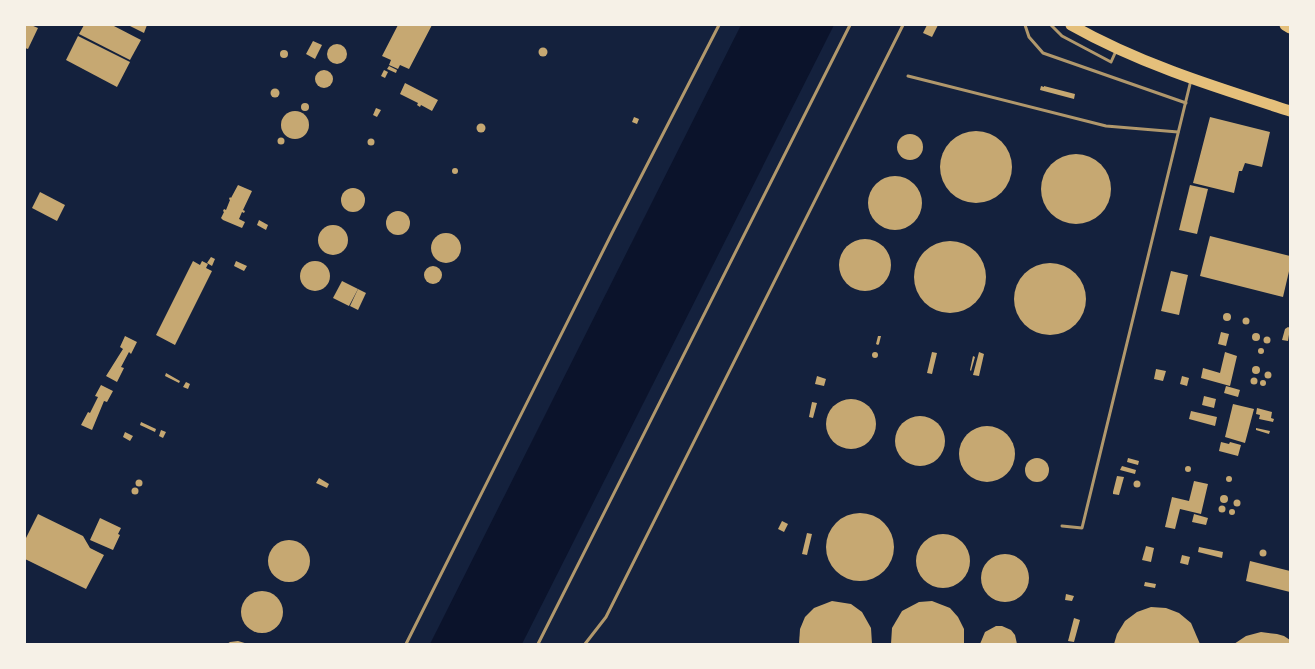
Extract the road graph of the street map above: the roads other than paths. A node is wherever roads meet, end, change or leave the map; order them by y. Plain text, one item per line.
1 (719, 25) edge
2 (850, 25) edge
3 (903, 25) edge
4 (1025, 25) edge
5 (1051, 25) edge
6 (1071, 25) edge
7 (1285, 25) edge
8 (1290, 28) edge
9 (1118, 48) junction
10 (908, 76) dead end
11 (1191, 80) junction
12 (1186, 103) junction
13 (1290, 111) edge
14 (1178, 132) junction
15 (1062, 526) dead end
16 (406, 644) edge
17 (538, 644) edge
18 (585, 644) edge

1 - 16 lane
2 - 17 lane
3 - 18 lane
4 - 12 lane
5 - 9 lane
6 - 9 highway
7 - 8 highway
9 - 11 highway
10 - 14 lane
11 - 12 lane
11 - 13 highway
12 - 14 lane
14 - 15 lane

